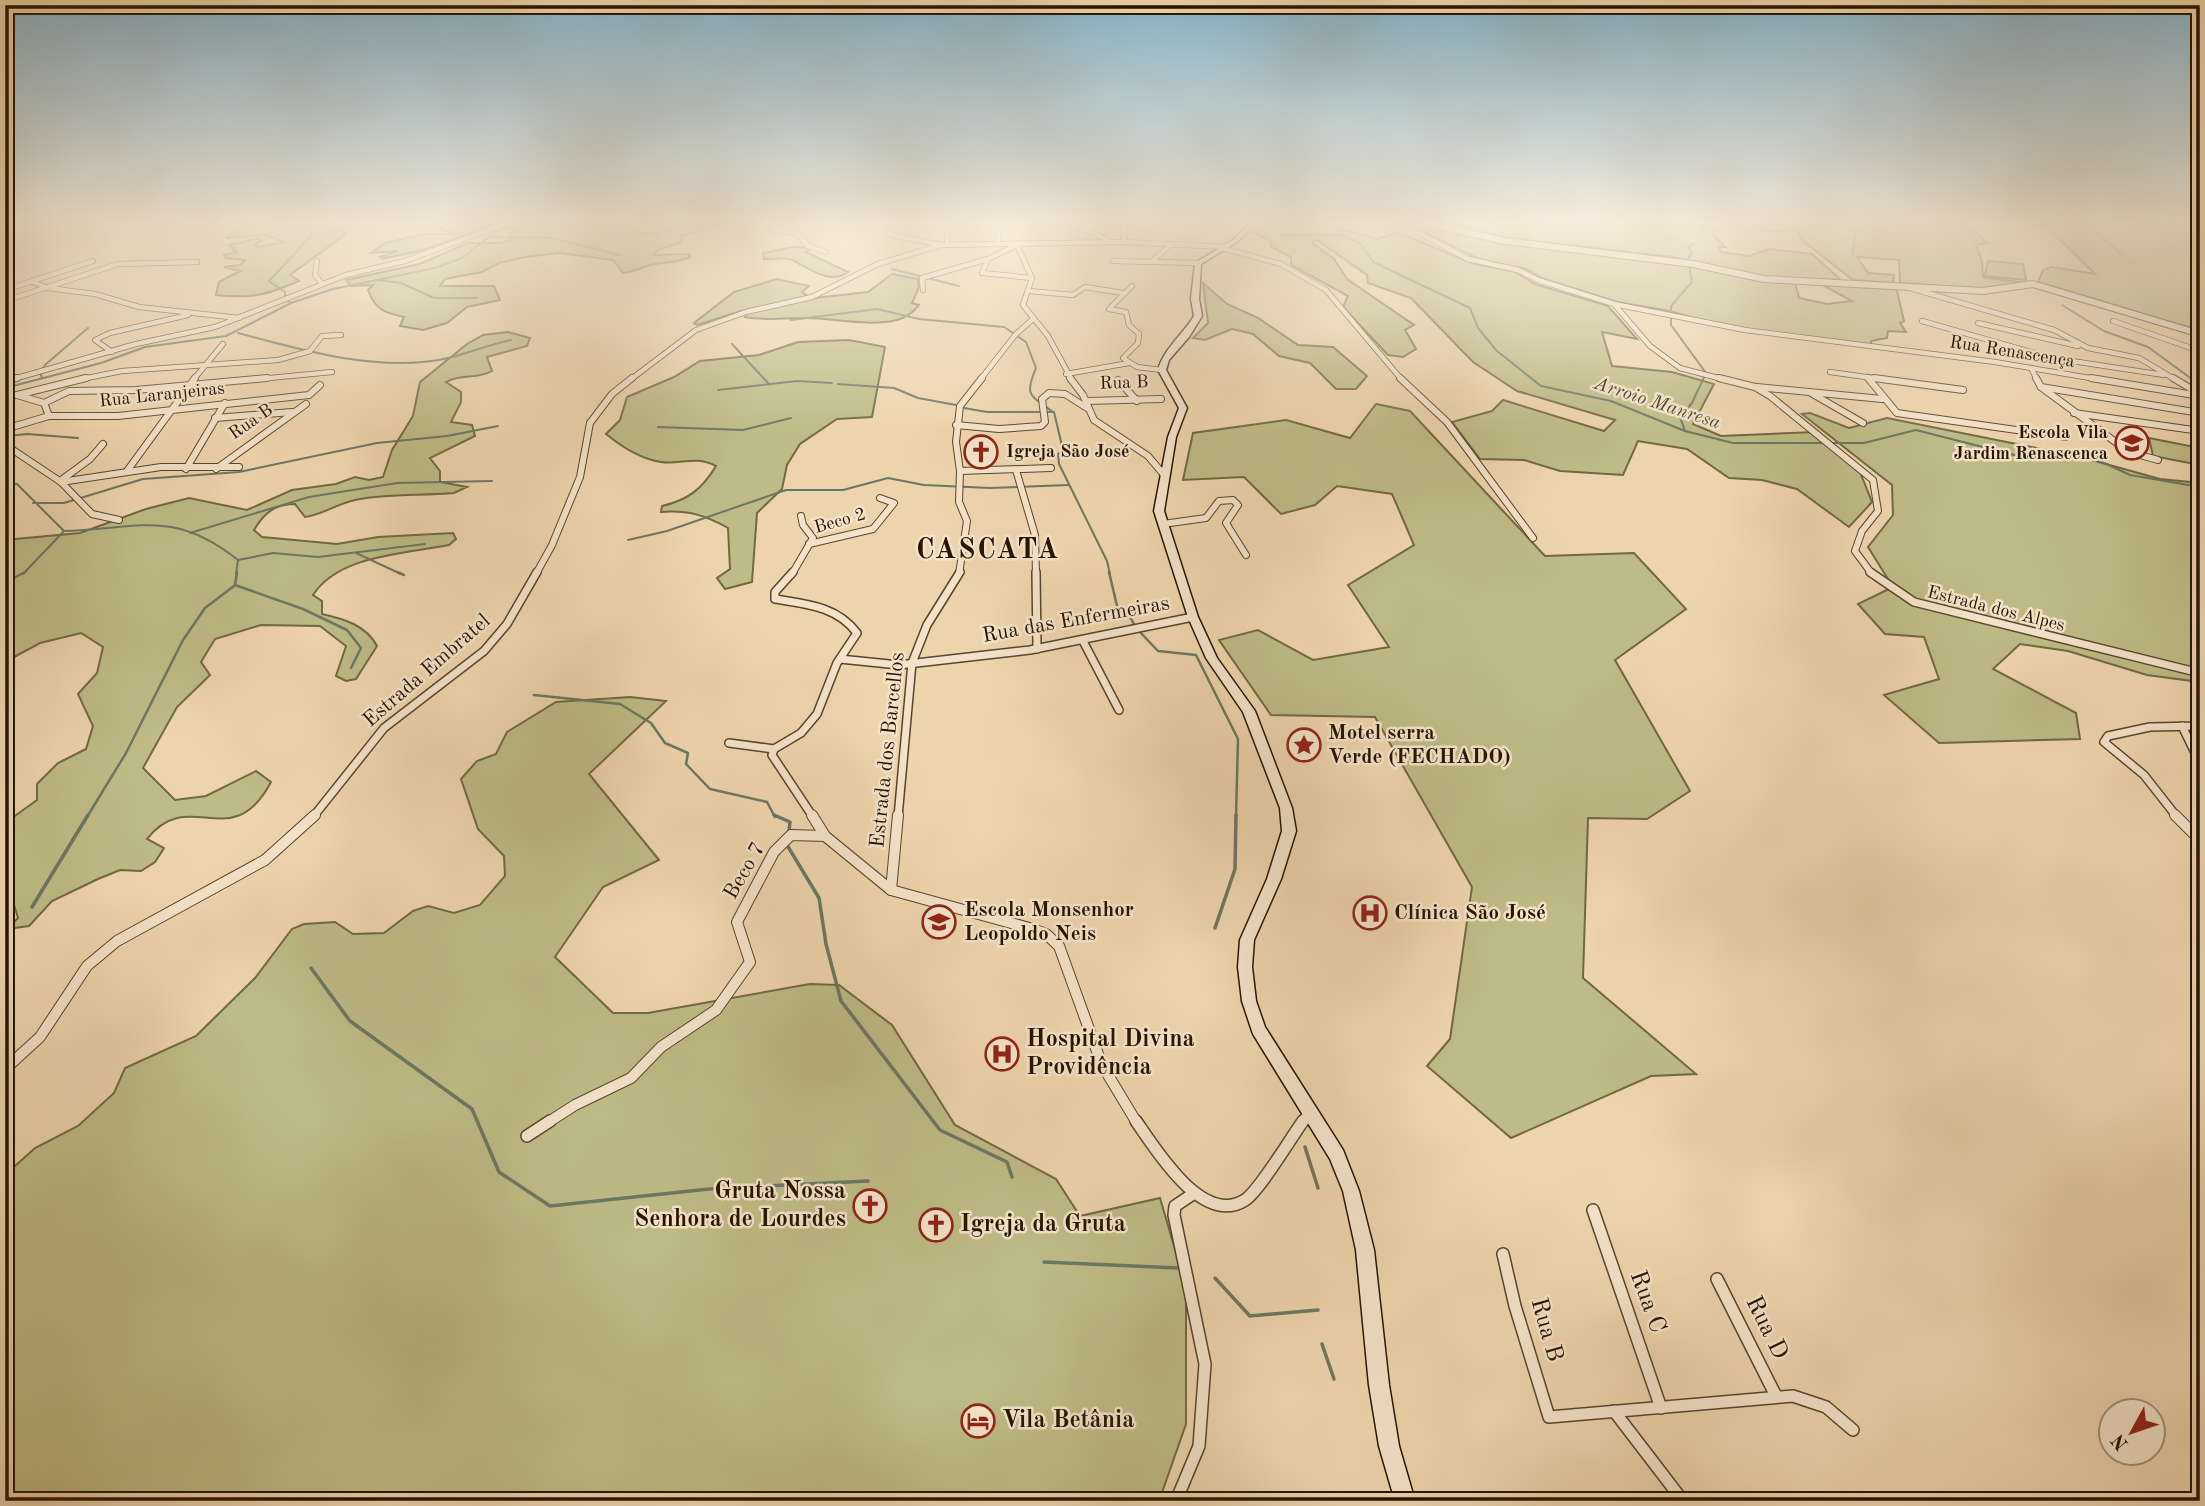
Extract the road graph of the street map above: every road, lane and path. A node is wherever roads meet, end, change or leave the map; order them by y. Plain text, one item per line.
1 (27, 294) edge
2 (96, 294) edge
3 (292, 294) edge
4 (816, 294) edge
5 (1028, 294) edge
6 (1122, 294) edge
7 (1195, 294) edge
8 (1330, 294) edge
9 (1582, 294) edge
10 (1932, 294) edge
11 (2067, 294) edge
12 (5, 301) edge
13 (1614, 304) junction
14 (197, 313) junction
15 (241, 318) junction
16 (1032, 320) junction
17 (1922, 321) dead end
18 (2113, 321) dead end
19 (1978, 323) dead end
20 (2200, 334) edge
21 (341, 335) dead end
22 (223, 344) dead end
23 (2088, 348) junction
24 (2200, 351) edge
25 (112, 352) junction
26 (2052, 358) junction
27 (1129, 363) junction
28 (204, 366) junction
29 (2031, 368) junction
30 (1162, 370) junction
31 (2039, 370) junction
32 (332, 372) dead end
33 (1830, 372) dead end
34 (1066, 373) junction
35 (2171, 376) junction
36 (1867, 377) junction
37 (1118, 380) dead end
38 (5, 381) edge
39 (320, 384) dead end
40 (188, 386) junction
41 (1755, 387) junction
42 (2041, 387) junction
43 (1963, 390) dead end
44 (1809, 392) junction
45 (2200, 395) edge
46 (1161, 398) dead end
47 (1882, 399) junction
48 (1137, 401) junction
49 (44, 403) junction
50 (225, 403) junction
51 (306, 404) dead end
52 (1087, 405) junction
53 (170, 410) junction
54 (296, 412) junction
55 (2074, 413) junction
56 (2200, 413) edge
57 (49, 416) junction
58 (215, 418) junction
59 (1863, 424) dead end
60 (956, 425) junction
61 (2200, 431) edge
62 (5, 432) edge
63 (2066, 437) dead end
64 (103, 444) dead end
65 (2158, 460) dead end
66 (239, 467) dead end
67 (186, 468) junction
68 (1051, 468) dead end
69 (216, 470) junction
70 (1016, 470) junction
71 (127, 471) junction
72 (960, 471) junction
73 (1165, 476) junction
74 (60, 482) junction
75 (880, 498) dead end
76 (801, 516) dead end
77 (119, 520) dead end
78 (1163, 524) junction
79 (1533, 538) dead end
80 (809, 544) junction
81 (1246, 555) dead end
82 (1193, 617) junction
83 (1083, 641) junction
84 (1037, 649) junction
85 (840, 659) junction
86 (912, 663) junction
87 (2200, 673) edge
88 (1119, 710) dead end
89 (2182, 726) junction
90 (2200, 726) edge
91 (729, 743) dead end
92 (774, 749) junction
93 (2200, 763) edge
94 (2198, 833) edge
95 (825, 835) junction
96 (891, 890) junction
97 (5, 1069) edge
98 (1309, 1113) junction
99 (527, 1136) dead end
100 (1193, 1194) junction
101 (1593, 1210) dead end
102 (1503, 1254) dead end
103 (1717, 1279) dead end
104 (1776, 1396) junction
105 (1661, 1408) junction
106 (1614, 1411) junction
107 (1853, 1430) dead end
108 (1176, 1501) edge
109 (1405, 1501) edge
110 (1683, 1501) edge

1 - 12 street
2 - 14 street
3 - 15 street
4 - 97 street, Estrada Embratel
5 - 16 street
6 - 27 street
7 - 30 main road
8 - 79 street
9 - 13 street
10 - 23 street
11 - 20 street
13 - 29 street, Rua Renascença
13 - 41 street, Estrada dos Alpes
14 - 15 street
14 - 25 street
15 - 25 street
16 - 34 street
16 - 60 street, Estrada dos Barcellos
17 - 26 street
18 - 24 street
19 - 23 street
21 - 28 street
22 - 28 street
23 - 35 street
25 - 38 street
26 - 31 street
26 - 35 street
27 - 30 street
27 - 34 street
28 - 40 street
28 - 49 street
29 - 31 street, Rua Renascença
29 - 42 street
30 - 73 main road
31 - 45 street, Rua Renascença
32 - 40 street
33 - 36 street
34 - 52 street
35 - 45 street
36 - 43 street
36 - 47 street
37 - 48 street
39 - 50 street, Rua Laranjeiras
40 - 49 street
40 - 53 street
41 - 44 street
41 - 87 street, Estrada dos Alpes
42 - 55 street
42 - 56 street
44 - 47 street
44 - 59 street
46 - 48 street, Rua B
47 - 63 street
48 - 52 street, Rua B
49 - 57 street
50 - 53 street, Rua Laranjeiras
50 - 58 street
51 - 54 street, Rua B
52 - 60 street
52 - 73 street
53 - 57 street, Rua Laranjeiras
53 - 71 street
54 - 58 street
54 - 69 street, Rua B
55 - 61 street
55 - 65 street
57 - 62 street, Rua Laranjeiras
58 - 67 street
60 - 72 street, Estrada dos Barcellos
62 - 74 street
64 - 74 street
66 - 69 street
67 - 69 street
67 - 71 street
68 - 70 street
70 - 72 street
70 - 84 street
71 - 74 street
72 - 86 street, Estrada dos Barcellos
73 - 78 main road
74 - 77 street
75 - 80 street, Beco 2
76 - 80 street
78 - 81 street
78 - 82 main road
80 - 85 street
82 - 83 street, Rua das Enfermeiras
82 - 98 main road
83 - 84 street, Rua das Enfermeiras
83 - 88 street
84 - 86 street, Rua das Enfermeiras
85 - 86 street, Rua das Enfermeiras
85 - 92 street
86 - 96 street, Estrada dos Barcellos
89 - 90 street
89 - 93 street
89 - 94 street
91 - 92 street
92 - 95 street
95 - 96 street
95 - 99 street, Beco 7
96 - 100 street
98 - 100 street
98 - 109 main road
100 - 108 street
101 - 105 street, Rua C
102 - 106 street, Rua B
103 - 104 street, Rua D
104 - 105 street
104 - 107 street
105 - 106 street
106 - 110 street

